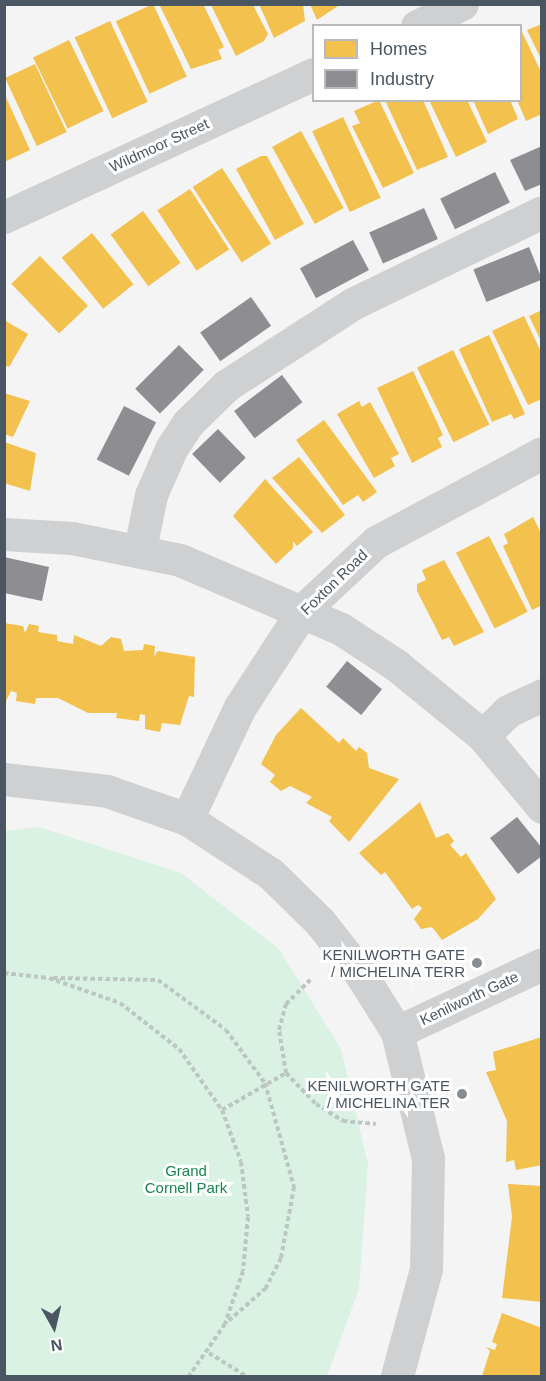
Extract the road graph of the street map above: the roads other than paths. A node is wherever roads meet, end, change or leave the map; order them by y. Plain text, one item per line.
1 (462, 4) edge
2 (421, 24) edge
3 (312, 75) edge
4 (542, 212) edge
5 (4, 217) edge
6 (542, 453) edge
7 (4, 534) edge
8 (140, 549) junction
9 (303, 610) junction
10 (542, 696) edge
11 (483, 736) junction
12 (4, 779) edge
13 (542, 807) edge
14 (187, 819) junction
15 (542, 964) edge
16 (397, 1032) junction
17 (397, 1377) edge

1 - 2 street
3 - 5 street, Wildmoor Street
4 - 8 street
6 - 9 street, Foxton Road
7 - 8 street
8 - 9 street
9 - 11 street
9 - 14 street, Foxton Road
10 - 11 street
11 - 13 street
12 - 14 street
14 - 16 street
15 - 16 street, Kenilworth Gate
16 - 17 street

